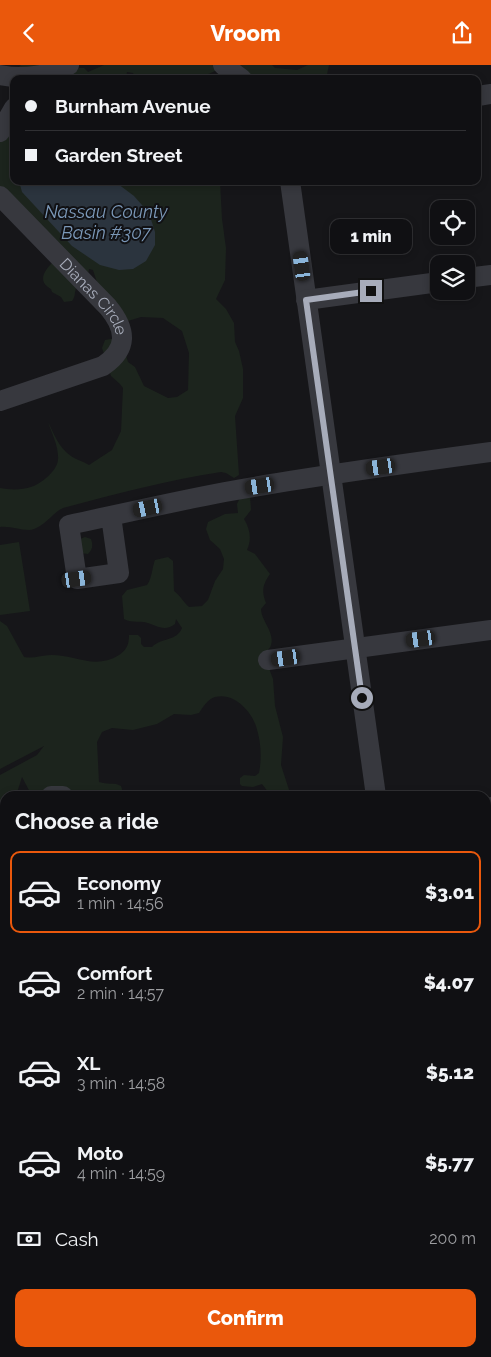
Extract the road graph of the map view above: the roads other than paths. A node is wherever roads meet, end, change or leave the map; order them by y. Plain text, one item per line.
1 (69, 65) edge
2 (222, 65) edge
3 (40, 75) edge
4 (236, 75) edge
5 (10, 115) edge
6 (0, 132) edge
7 (291, 185) edge
8 (0, 196) edge
9 (491, 275) edge
10 (475, 277) edge
11 (430, 283) edge
12 (306, 300) junction
13 (0, 401) edge
14 (491, 452) edge
15 (331, 474) junction
16 (111, 516) dead end
17 (491, 630) edge
18 (355, 648) junction
19 (268, 660) dead end
20 (375, 791) edge

1 - 3 street
2 - 4 street
5 - 6 street
7 - 12 street
8 - 13 street, Dianas Circle
9 - 10 street
11 - 12 street
12 - 15 street
14 - 15 street
15 - 16 street
15 - 18 street
17 - 18 street
18 - 19 street
18 - 20 street

